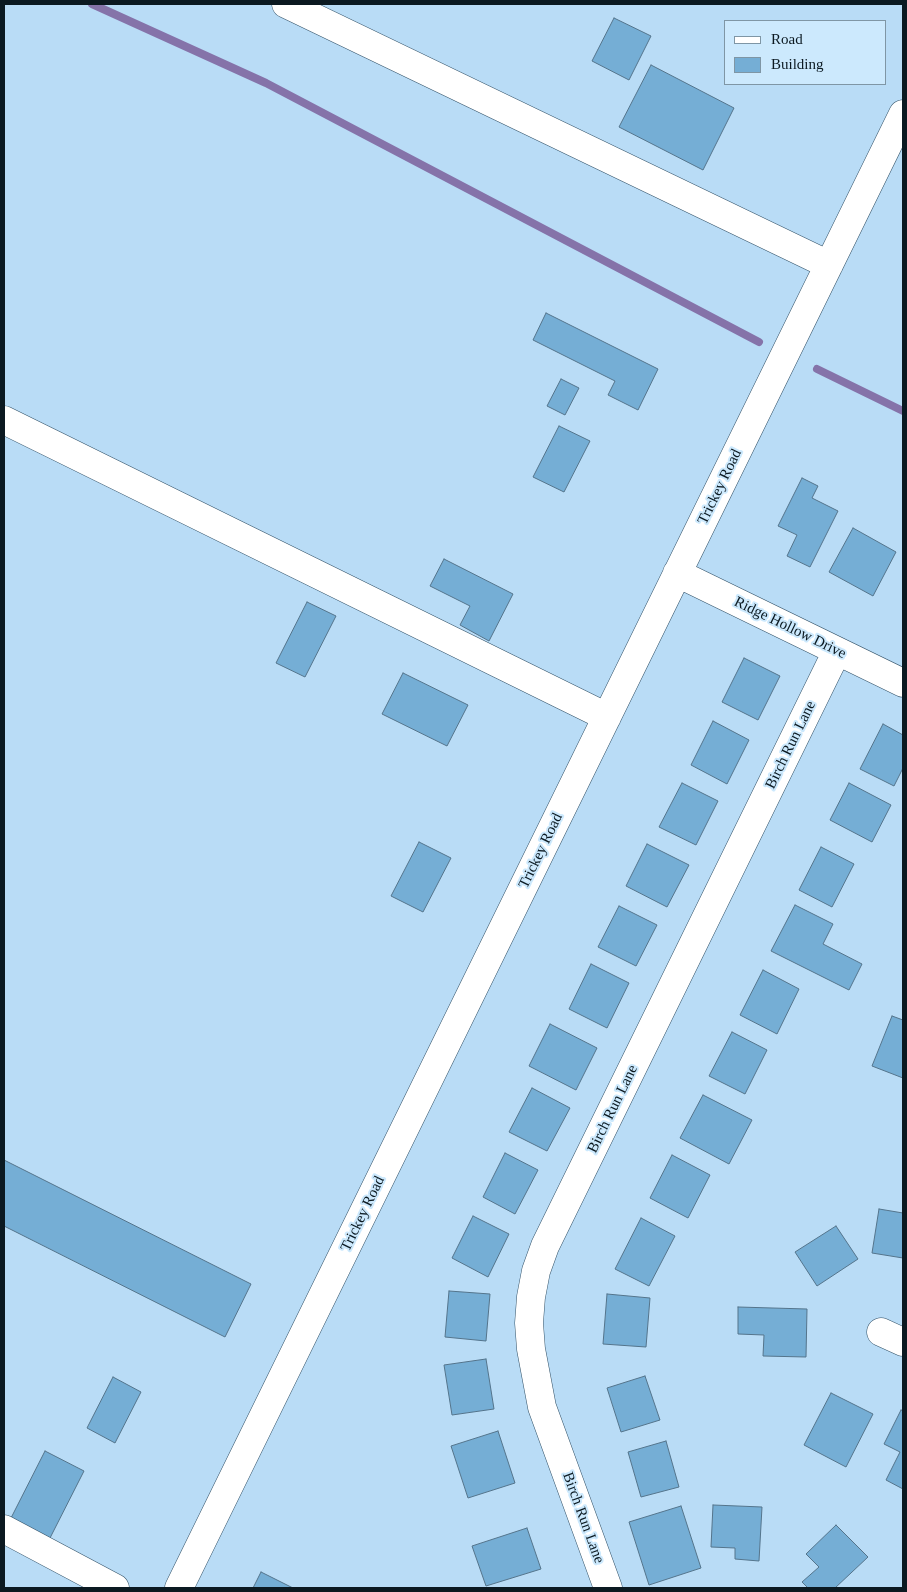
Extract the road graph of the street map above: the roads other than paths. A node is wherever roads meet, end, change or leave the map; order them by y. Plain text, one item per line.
1 (286, 4) edge
2 (903, 114) edge
3 (829, 265) junction
4 (4, 420) edge
5 (678, 573) junction
6 (837, 651) junction
7 (903, 683) edge
8 (607, 717) junction
9 (4, 1529) edge
10 (115, 1588) edge
11 (179, 1588) edge
12 (608, 1588) edge

1 - 3 street
2 - 3 street, Trickey Road
3 - 5 street, Trickey Road
4 - 8 street
5 - 6 street, Ridge Hollow Drive
5 - 8 street, Trickey Road
6 - 7 street, Ridge Hollow Drive
6 - 12 street, Birch Run Lane
8 - 11 street, Trickey Road
9 - 10 street

